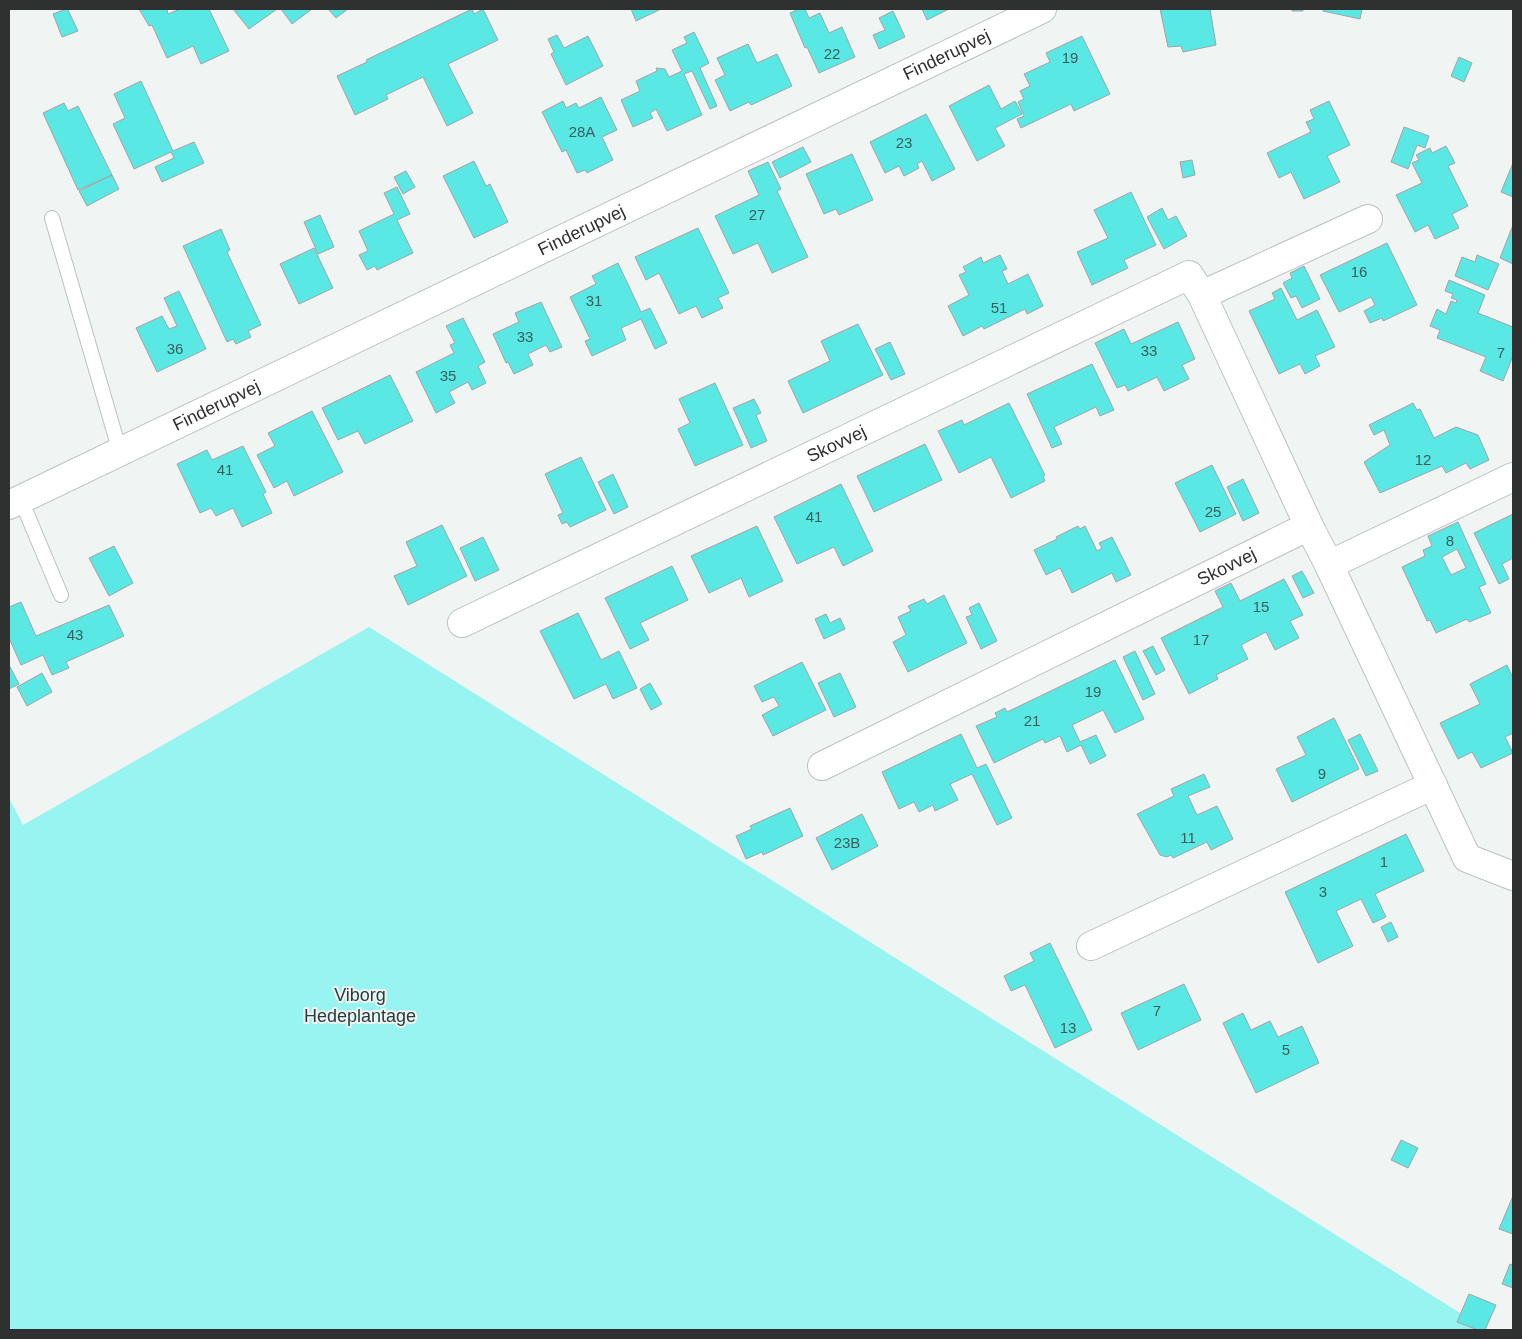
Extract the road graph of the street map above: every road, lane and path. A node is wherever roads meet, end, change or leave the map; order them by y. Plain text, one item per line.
1 (1042, 9) edge
2 (52, 218) dead end
3 (1368, 219) dead end
4 (1202, 294) junction
5 (120, 452) junction
6 (1513, 477) edge
7 (15, 503) edge
8 (1309, 526) junction
9 (1329, 565) junction
10 (61, 595) dead end
11 (462, 623) dead end
12 (822, 766) dead end
13 (1433, 786) junction
14 (1513, 876) edge
15 (1091, 946) dead end

1 - 5 street, Finderupvej
2 - 5 lane
3 - 4 street
4 - 8 street, Skovvej
4 - 11 street, Skovvej
5 - 7 street, Finderupvej
6 - 9 street
7 - 10 lane
8 - 9 street, Skovvej
8 - 12 street, Skovvej
9 - 13 street, Skovvej
13 - 14 street, Skovvej
13 - 15 street

